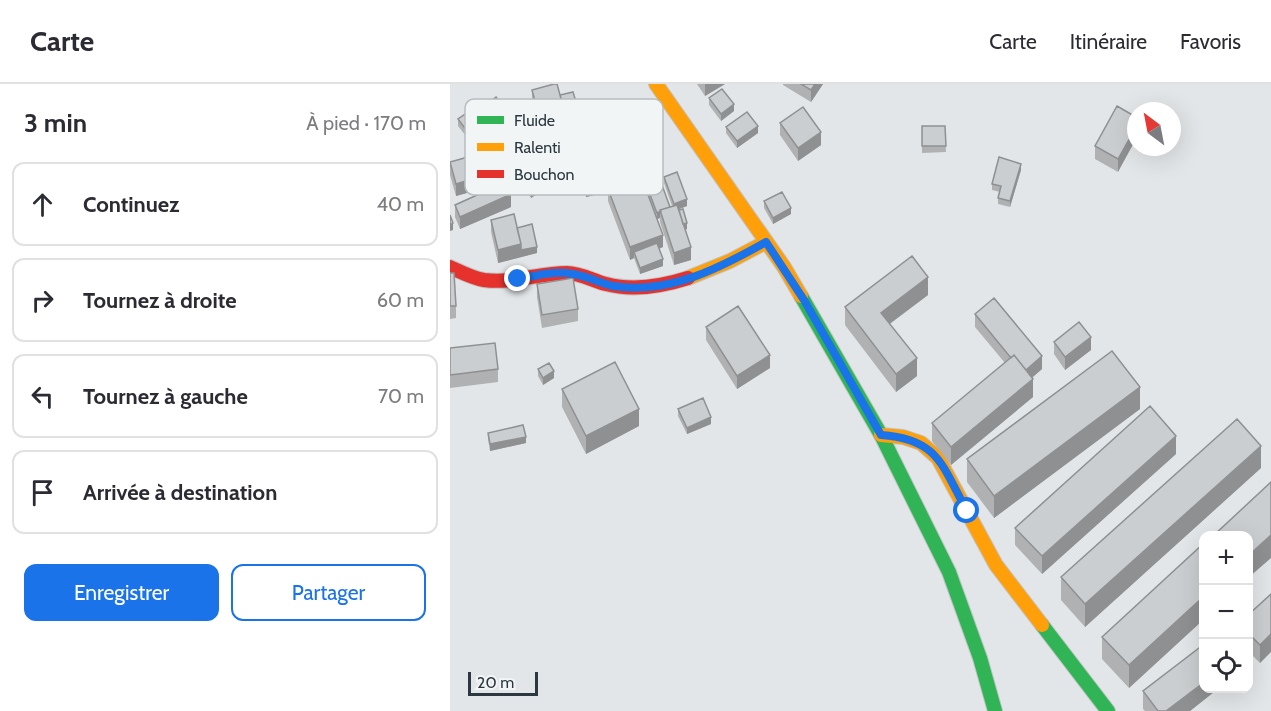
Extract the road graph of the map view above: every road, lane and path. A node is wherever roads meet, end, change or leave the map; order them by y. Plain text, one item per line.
1 (656, 84) edge
2 (766, 242) junction
3 (450, 267) edge
4 (881, 435) junction
5 (995, 711) edge
6 (1108, 711) edge

1 - 2 street
2 - 3 street
2 - 4 street
4 - 5 street
4 - 6 street

